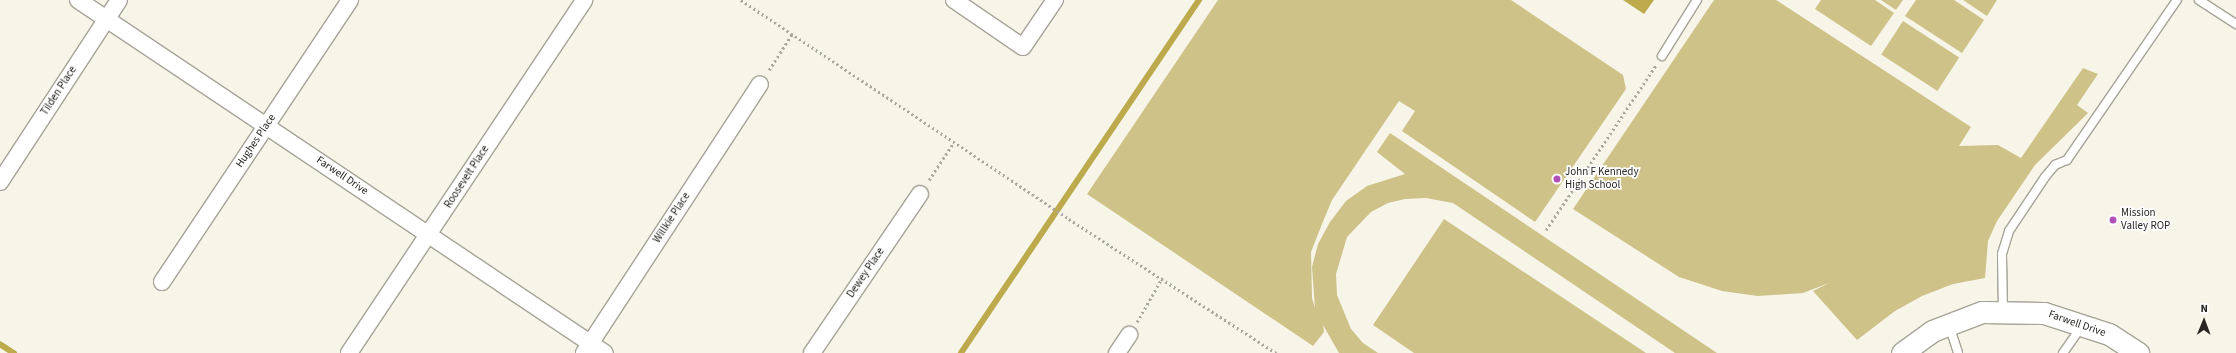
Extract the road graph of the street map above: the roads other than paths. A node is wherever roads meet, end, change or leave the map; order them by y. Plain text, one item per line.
1 (78, 0) edge
2 (119, 0) edge
3 (350, 0) edge
4 (584, 0) edge
5 (954, 0) edge
6 (1055, 0) edge
7 (1697, 0) edge
8 (2177, 0) edge
9 (2199, 0) edge
10 (106, 19) junction
11 (2236, 24) edge
12 (1662, 56) road end
13 (760, 84) road end
14 (266, 126) junction
15 (0, 182) edge
16 (920, 194) road end
17 (429, 235) junction
18 (162, 282) dead end
19 (2004, 312) junction
20 (1949, 324) junction
21 (2082, 326) junction
22 (1130, 335) road end
23 (587, 348) edge
24 (349, 353) edge
25 (606, 353) edge
26 (812, 353) edge
27 (1117, 353) edge
28 (1902, 353) edge
29 (1958, 353) edge
30 (2063, 353) edge
31 (2138, 353) edge

1 - 10 street, Farwell Drive
2 - 10 street, Tilden Place
3 - 14 street, Hughes Place
4 - 17 street, Roosevelt Place
5 - 6 street
7 - 12 lane
8 - 19 lane
9 - 11 lane
10 - 14 street, Farwell Drive
10 - 15 street, Tilden Place
13 - 23 street, Willkie Place
14 - 17 street, Farwell Drive
14 - 18 street, Hughes Place
16 - 26 street, Dewey Place
17 - 23 street, Farwell Drive
17 - 24 street, Roosevelt Place
19 - 20 street, Farwell Drive
19 - 21 street, Farwell Drive
20 - 28 street, Farwell Drive
20 - 29 lane
21 - 30 lane
21 - 31 street, Farwell Drive
22 - 27 street
23 - 25 street, Farwell Drive

